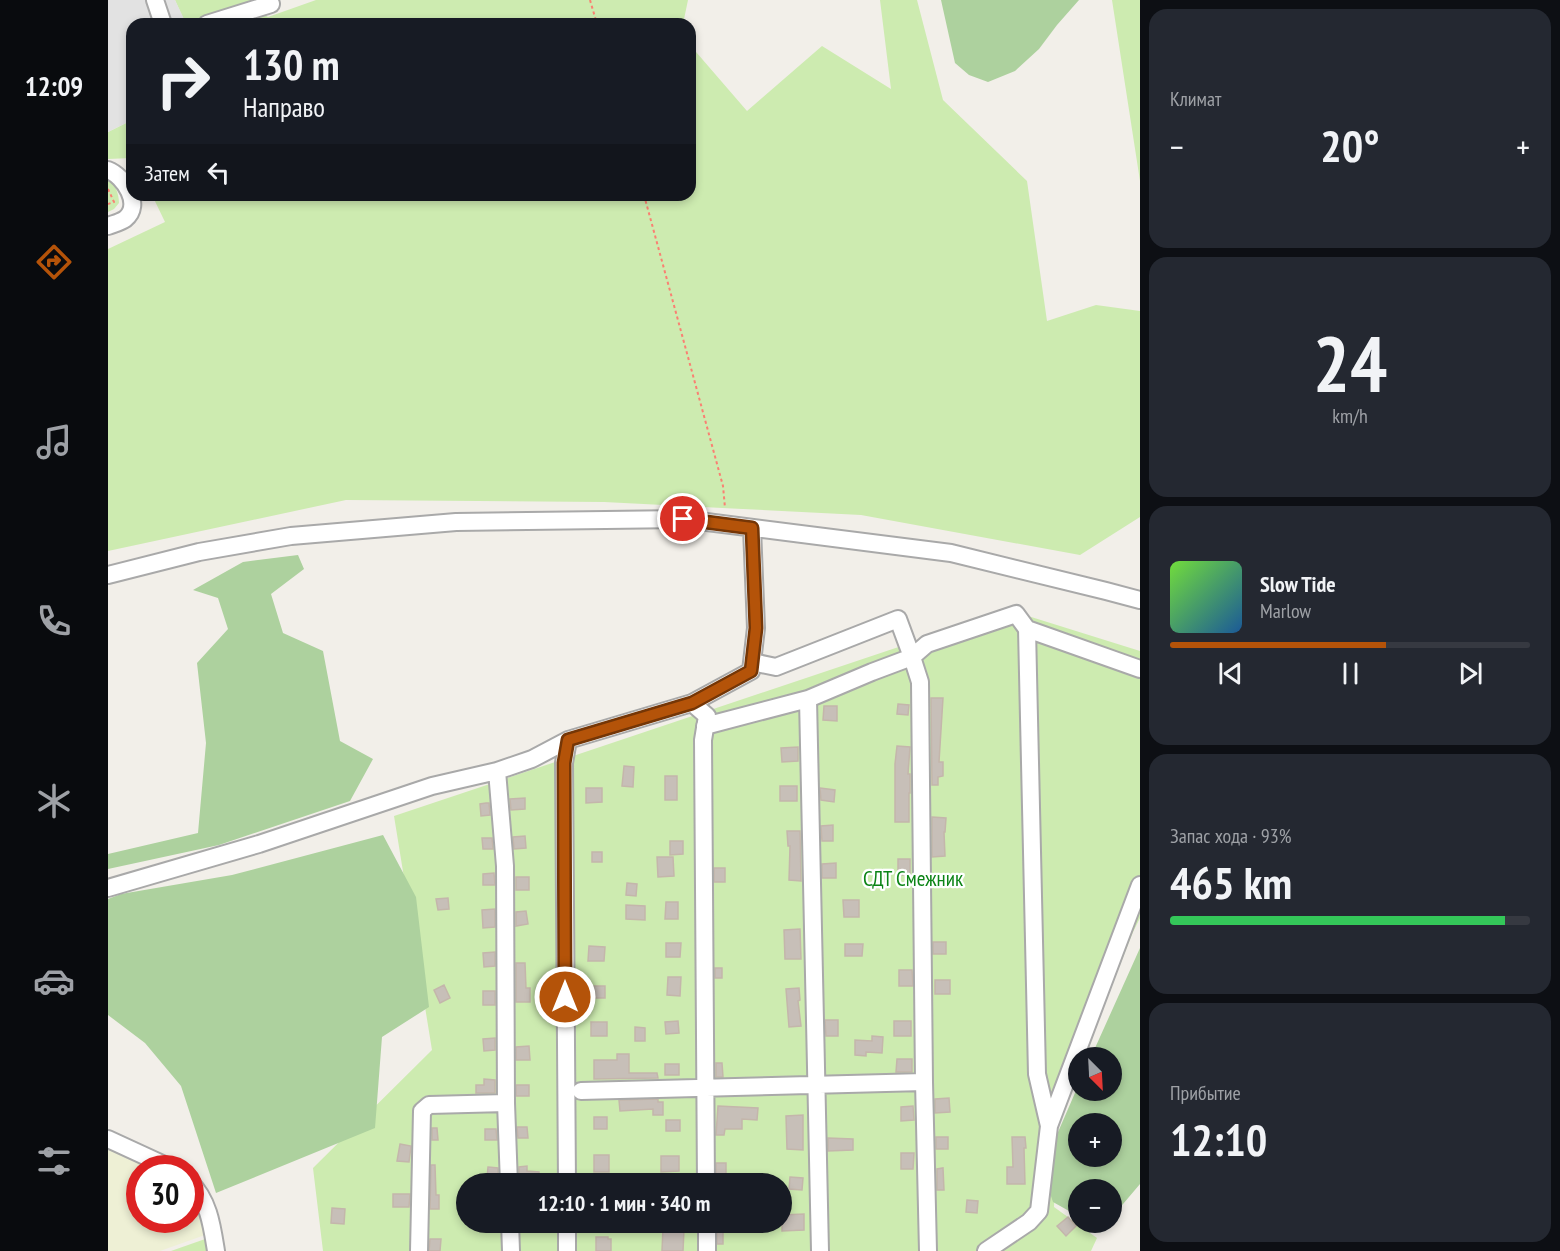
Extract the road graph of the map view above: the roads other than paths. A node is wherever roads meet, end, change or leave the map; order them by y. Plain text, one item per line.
1 (155, 0) edge
2 (271, 4) dead end
3 (161, 18) edge
4 (226, 18) edge
5 (108, 170) edge
6 (126, 186) edge
7 (132, 201) edge
8 (109, 213) edge
9 (752, 528) junction
10 (108, 575) edge
11 (1140, 600) edge
12 (1027, 629) junction
13 (912, 657) junction
14 (752, 662) junction
15 (1140, 669) edge
16 (808, 699) junction
17 (692, 703) junction
18 (705, 726) junction
19 (568, 740) junction
20 (497, 771) junction
21 (1140, 885) edge
22 (108, 888) edge
23 (924, 1082) junction
24 (816, 1085) junction
25 (706, 1088) junction
26 (581, 1091) dead end
27 (506, 1103) junction
28 (1049, 1126) junction
29 (108, 1139) edge
30 (143, 1155) edge
31 (509, 1173) edge
32 (567, 1173) edge
33 (706, 1173) edge
34 (204, 1204) edge
35 (510, 1233) edge
36 (567, 1233) edge
37 (707, 1233) edge
38 (216, 1251) edge
39 (419, 1251) edge
40 (511, 1251) edge
41 (567, 1251) edge
42 (707, 1251) edge
43 (820, 1251) edge
44 (928, 1251) edge
45 (986, 1251) edge

1 - 3 street
2 - 4 street
5 - 6 street
7 - 8 street
9 - 10 street
9 - 11 street
9 - 14 street
12 - 13 street
12 - 15 street
12 - 28 street
13 - 14 street
13 - 16 street
13 - 23 street
14 - 17 street
16 - 18 street
16 - 24 street
17 - 18 street
17 - 19 street
18 - 25 street
19 - 20 street
19 - 32 street
20 - 22 street
20 - 27 street
21 - 28 street
23 - 24 street
23 - 44 street
24 - 25 street
24 - 43 street
25 - 26 street
25 - 33 street
27 - 31 street
27 - 39 street
28 - 45 street
29 - 30 street
34 - 38 street
35 - 40 street
36 - 41 street
37 - 42 street

